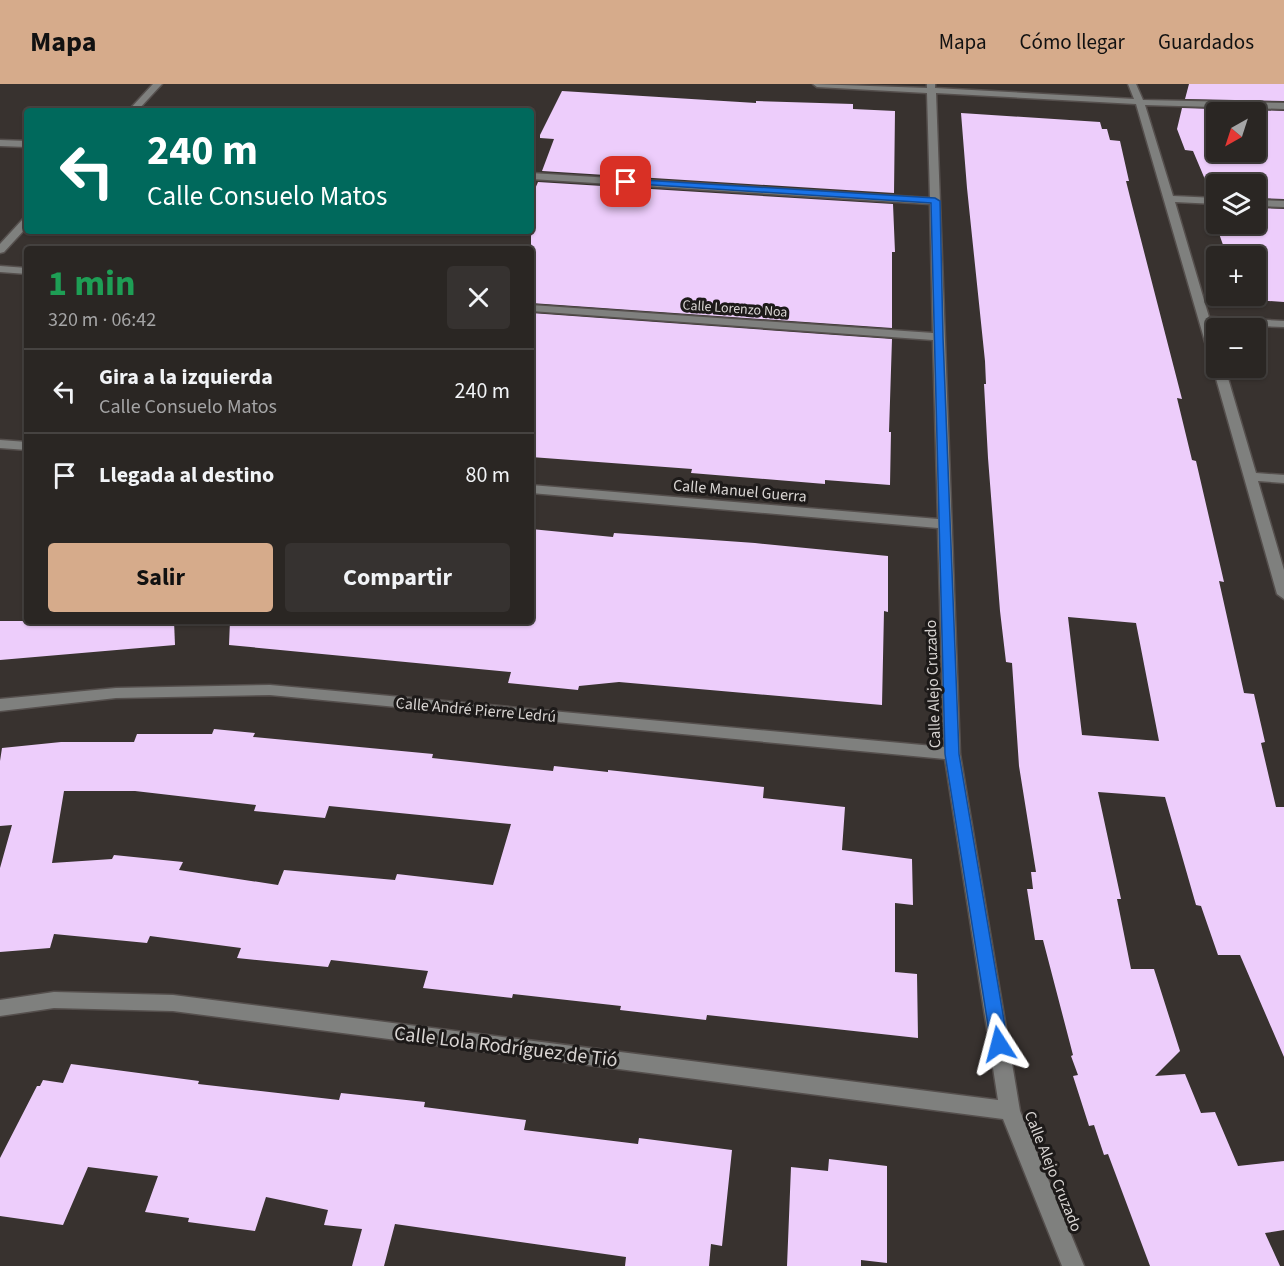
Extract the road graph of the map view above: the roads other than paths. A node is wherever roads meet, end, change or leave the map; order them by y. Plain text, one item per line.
1 (158, 84) edge
2 (817, 84) edge
3 (1132, 84) edge
4 (932, 87) edge
5 (1140, 102) junction
6 (1284, 106) edge
7 (135, 108) edge
8 (0, 143) edge
9 (24, 144) edge
10 (534, 176) edge
11 (1169, 199) junction
12 (935, 201) junction
13 (1206, 201) edge
14 (1266, 203) edge
15 (1284, 204) edge
16 (24, 224) edge
17 (0, 250) edge
18 (0, 269) edge
19 (24, 271) edge
20 (534, 308) edge
21 (1205, 320) junction
22 (1206, 324) edge
23 (1284, 324) edge
24 (938, 337) junction
25 (1222, 378) edge
26 (0, 444) edge
27 (24, 446) edge
28 (1250, 477) junction
29 (1284, 478) edge
30 (534, 489) edge
31 (945, 524) junction
32 (1284, 594) edge
33 (0, 705) edge
34 (952, 754) junction
35 (0, 1008) edge
36 (1010, 1111) junction
37 (1073, 1266) edge

1 - 7 street
2 - 4 street
3 - 5 street
4 - 5 street
4 - 12 street, Calle Alejo Cruzado
5 - 6 street
5 - 11 street
8 - 9 street
10 - 12 street
11 - 13 street
11 - 21 street
12 - 24 street, Calle Alejo Cruzado
14 - 15 street
16 - 17 street
18 - 19 street
20 - 24 street, Calle Lorenzo Noa
21 - 22 street
21 - 23 street
24 - 31 street, Calle Alejo Cruzado
25 - 28 street
26 - 27 street
28 - 29 street
28 - 32 street
30 - 31 street, Calle Manuel Guerra
31 - 34 street, Calle Alejo Cruzado
33 - 34 street, Calle André Pierre Ledrú
34 - 36 street, Calle Alejo Cruzado
35 - 36 street, Calle Lola Rodríguez de Tió
36 - 37 street, Calle Alejo Cruzado

